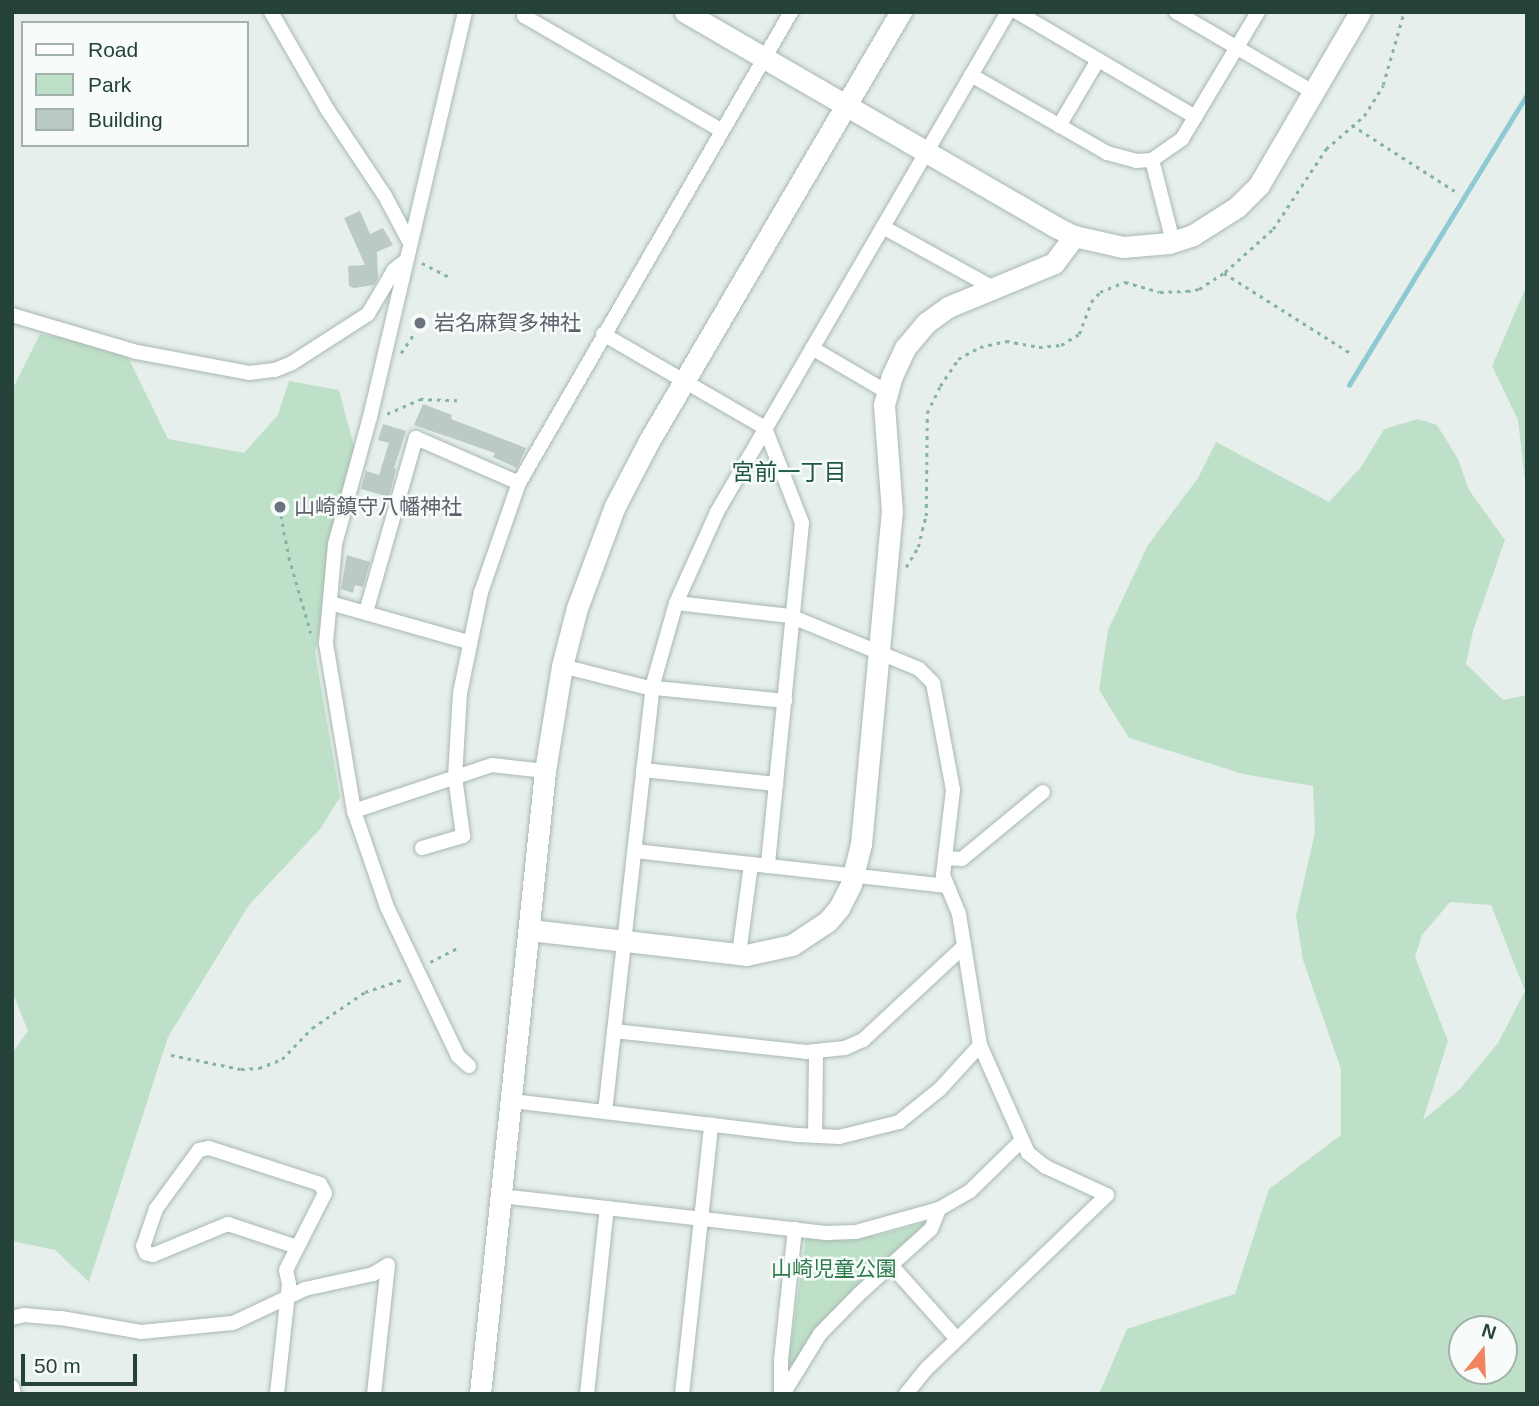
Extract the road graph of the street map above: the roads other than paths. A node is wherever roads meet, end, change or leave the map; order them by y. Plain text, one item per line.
1 (271, 12) edge
2 (465, 12) edge
3 (525, 12) edge
4 (685, 12) edge
5 (791, 12) edge
6 (901, 12) edge
7 (1008, 12) edge
8 (1017, 12) edge
9 (1176, 12) edge
10 (1258, 12) edge
11 (1360, 12) edge
12 (1237, 47) junction
13 (764, 58) junction
14 (1098, 60) junction
15 (971, 75) junction
16 (1313, 92) junction
17 (847, 106) junction
18 (1195, 117) junction
19 (1059, 126) junction
20 (722, 131) junction
21 (926, 152) junction
22 (1152, 160) junction
23 (883, 227) junction
24 (1074, 236) junction
25 (1173, 242) junction
26 (407, 254) junction
27 (993, 288) junction
28 (12, 315) edge
29 (603, 334) junction
30 (812, 348) junction
31 (685, 381) junction
32 (887, 392) junction
33 (765, 428) junction
34 (519, 483) junction
35 (330, 603) junction
36 (676, 603) junction
37 (366, 612) junction
38 (793, 617) junction
39 (468, 642) junction
40 (879, 652) junction
41 (562, 666) junction
42 (652, 688) junction
43 (785, 701) junction
44 (643, 770) junction
45 (545, 771) junction
46 (455, 777) junction
47 (776, 785) junction
48 (1043, 792) dead end
49 (354, 811) junction
50 (422, 848) dead end
51 (635, 851) junction
52 (945, 858) junction
53 (751, 864) junction
54 (768, 866) junction
55 (854, 875) junction
56 (947, 886) junction
57 (530, 930) junction
58 (625, 941) junction
59 (964, 946) junction
60 (739, 954) junction
61 (614, 1031) junction
62 (980, 1045) junction
63 (816, 1051) junction
64 (469, 1066) dead end
65 (512, 1101) junction
66 (605, 1112) junction
67 (711, 1125) junction
68 (815, 1136) junction
69 (1021, 1141) junction
70 (501, 1196) junction
71 (607, 1208) junction
72 (939, 1209) junction
73 (701, 1219) junction
74 (794, 1229) junction
75 (297, 1247) junction
76 (891, 1265) junction
77 (287, 1300) junction
78 (12, 1318) edge
79 (957, 1339) junction
80 (12, 1387) edge
81 (14, 1394) edge
82 (277, 1394) edge
83 (374, 1394) edge
84 (480, 1394) edge
85 (587, 1394) edge
86 (682, 1394) edge
87 (782, 1394) edge
88 (906, 1394) edge

1 - 26 street
2 - 26 street
3 - 20 street
4 - 13 street
5 - 13 street
6 - 17 street
7 - 15 street
8 - 14 street
9 - 12 street
10 - 12 street
11 - 16 street
12 - 16 street
12 - 18 street
13 - 17 street
13 - 20 street
14 - 18 street
14 - 19 street
15 - 19 street
15 - 21 street
16 - 25 street
17 - 21 street
17 - 31 street
18 - 22 street
19 - 22 street
20 - 29 street
21 - 23 street
21 - 24 street
22 - 25 street
23 - 27 street
23 - 30 street
24 - 25 street
24 - 27 street
26 - 28 street
26 - 35 street
27 - 32 street
29 - 31 street
29 - 34 street
30 - 32 street
30 - 33 street
31 - 33 street
31 - 41 street
32 - 40 street
33 - 36 street
33 - 38 street
34 - 37 street
34 - 39 street
35 - 37 street
35 - 49 street
36 - 38 street
36 - 42 street
37 - 39 street
38 - 40 street
38 - 43 street
39 - 46 street
40 - 52 street
40 - 55 street
41 - 42 street
41 - 45 street
42 - 43 street
42 - 44 street
43 - 47 street
44 - 47 street
44 - 51 street
45 - 46 street
45 - 57 street
46 - 49 street
46 - 50 street
47 - 54 street
48 - 52 street
49 - 64 street
51 - 53 street
51 - 58 street
52 - 56 street
53 - 54 street
53 - 60 street
54 - 55 street
55 - 56 street
55 - 60 street
56 - 59 street
57 - 58 street
57 - 65 street
58 - 60 street
58 - 61 street
59 - 62 street
59 - 63 street
61 - 63 street
61 - 66 street
62 - 68 street
62 - 69 street
63 - 68 street
65 - 66 street
65 - 70 street
66 - 67 street
67 - 68 street
67 - 73 street
69 - 72 street
69 - 79 street
70 - 71 street
70 - 84 street
71 - 73 street
71 - 85 street
72 - 74 street
72 - 76 street
73 - 74 street
73 - 86 street
74 - 87 street
75 - 75 street
75 - 77 street
76 - 79 street
76 - 87 street
77 - 78 street
77 - 82 street
77 - 83 street
79 - 88 street
80 - 81 street

